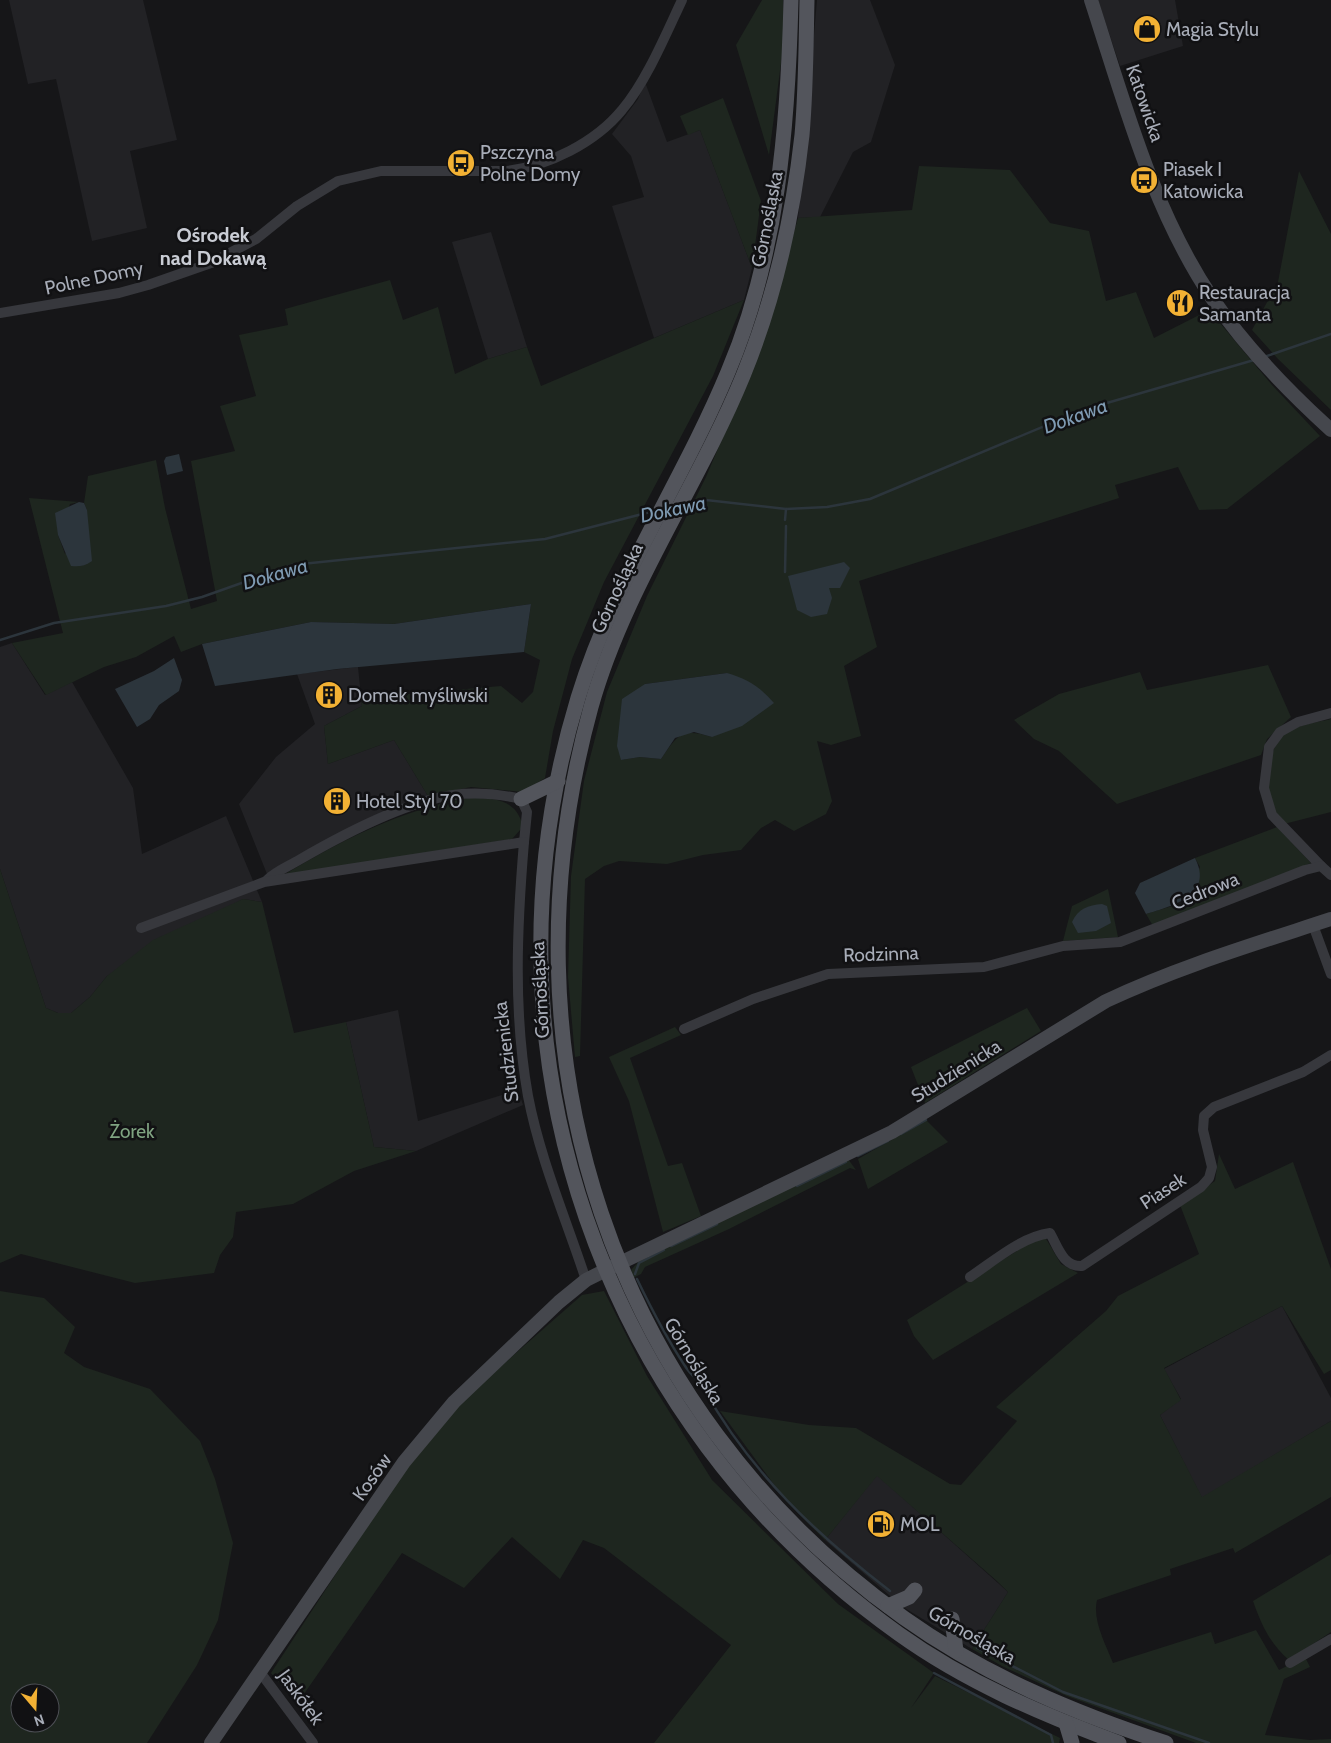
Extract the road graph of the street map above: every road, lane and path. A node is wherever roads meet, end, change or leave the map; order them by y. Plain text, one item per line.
1 (682, 0) edge
2 (791, 0) edge
3 (807, 0) edge
4 (1091, 0) edge
5 (0, 313) edge
6 (1331, 430) edge
7 (1331, 712) edge
8 (558, 781) junction
9 (521, 799) junction
10 (524, 842) junction
11 (1321, 866) junction
12 (1331, 875) edge
13 (264, 882) junction
14 (1331, 919) edge
15 (1313, 925) junction
16 (141, 928) dead end
17 (1088, 944) joint
18 (1331, 974) edge
19 (684, 1029) dead end
20 (1331, 1054) edge
21 (620, 1262) junction
22 (605, 1270) junction
23 (970, 1277) dead end
24 (586, 1280) junction
25 (915, 1590) dead end
26 (888, 1606) junction
27 (952, 1619) dead end
28 (1331, 1639) edge
29 (956, 1651) junction
30 (1290, 1664) dead end
31 (260, 1672) junction
32 (1066, 1723) junction
33 (211, 1743) edge
34 (313, 1743) edge
35 (1072, 1743) edge
36 (1119, 1743) edge
37 (1166, 1743) edge

1 - 5 street, Polne Domy
2 - 8 main road, Górnośląska
3 - 21 main road, Górnośląska
4 - 6 street, Katowicka
7 - 11 street
8 - 9 main road
8 - 22 main road, Górnośląska
9 - 10 street, Studzienicka
9 - 13 street
10 - 13 street
10 - 24 street, Studzienicka
11 - 12 street
11 - 17 street, Cedrowa
13 - 16 street
14 - 15 street, Studzienicka
15 - 18 street
15 - 21 street, Studzienicka
17 - 19 street, Rodzinna
20 - 23 street, Piasek
21 - 22 street, Studzienicka
21 - 26 main road, Górnośląska
22 - 24 street, Kosów
22 - 32 main road, Górnośląska
24 - 31 street, Kosów
25 - 26 main road
26 - 29 main road, Górnośląska
27 - 29 main road
28 - 30 street
29 - 37 main road, Górnośląska
31 - 33 street, Kosów
31 - 34 street, Jaskółek
32 - 35 main road
32 - 36 main road, Górnośląska

